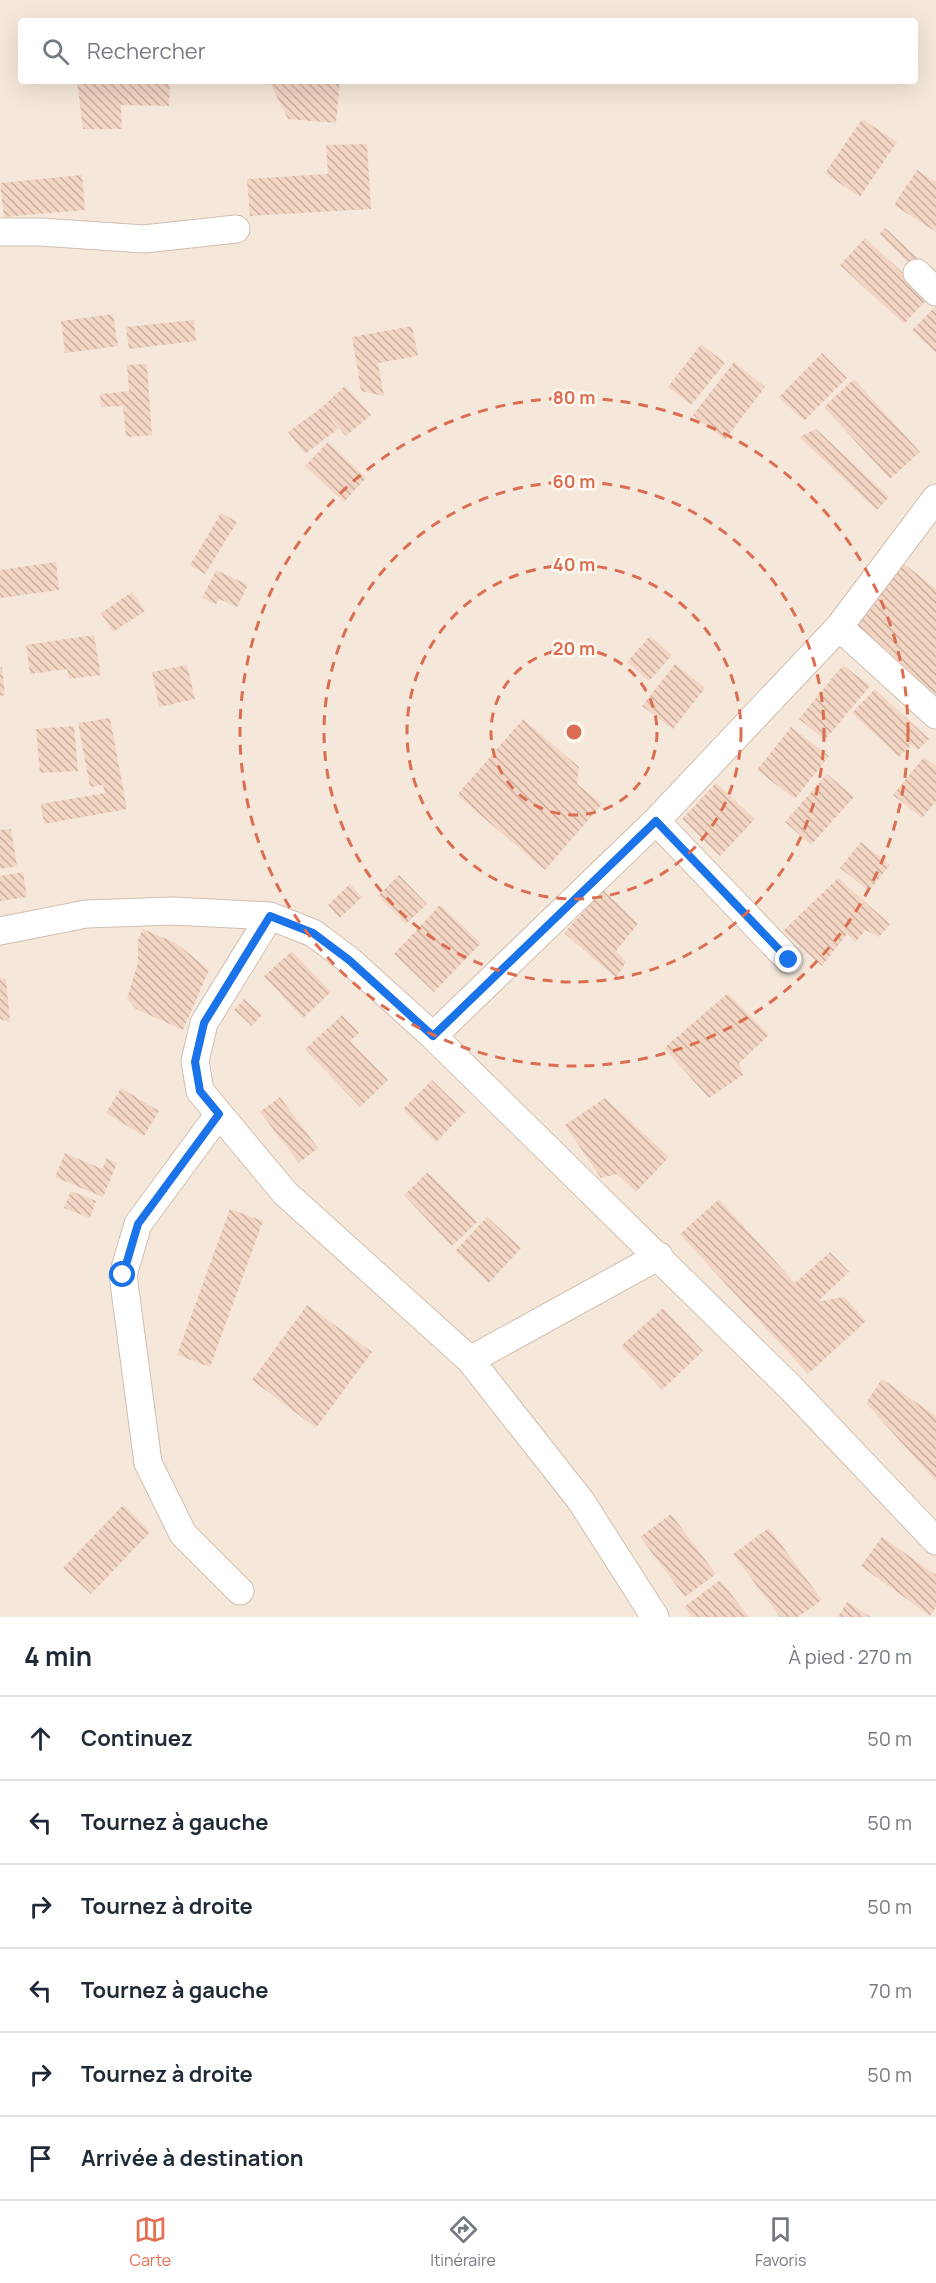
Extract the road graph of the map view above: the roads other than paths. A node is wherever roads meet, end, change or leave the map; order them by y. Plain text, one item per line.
1 (237, 229) dead end
2 (0, 232) edge
3 (917, 273) dead end
4 (936, 292) edge
5 (936, 498) edge
6 (839, 627) junction
7 (936, 715) edge
8 (656, 821) junction
9 (270, 916) junction
10 (0, 931) edge
11 (789, 960) dead end
12 (433, 1036) junction
13 (219, 1114) junction
14 (658, 1256) junction
15 (470, 1360) junction
16 (936, 1541) edge
17 (240, 1591) dead end
18 (655, 1617) edge

1 - 2 street
3 - 4 street
5 - 6 street
6 - 7 street
6 - 8 street
8 - 11 street
8 - 12 street
9 - 10 street
9 - 12 street
9 - 13 street
12 - 14 street
13 - 15 street
13 - 17 street
14 - 15 street
14 - 16 street
15 - 18 street

